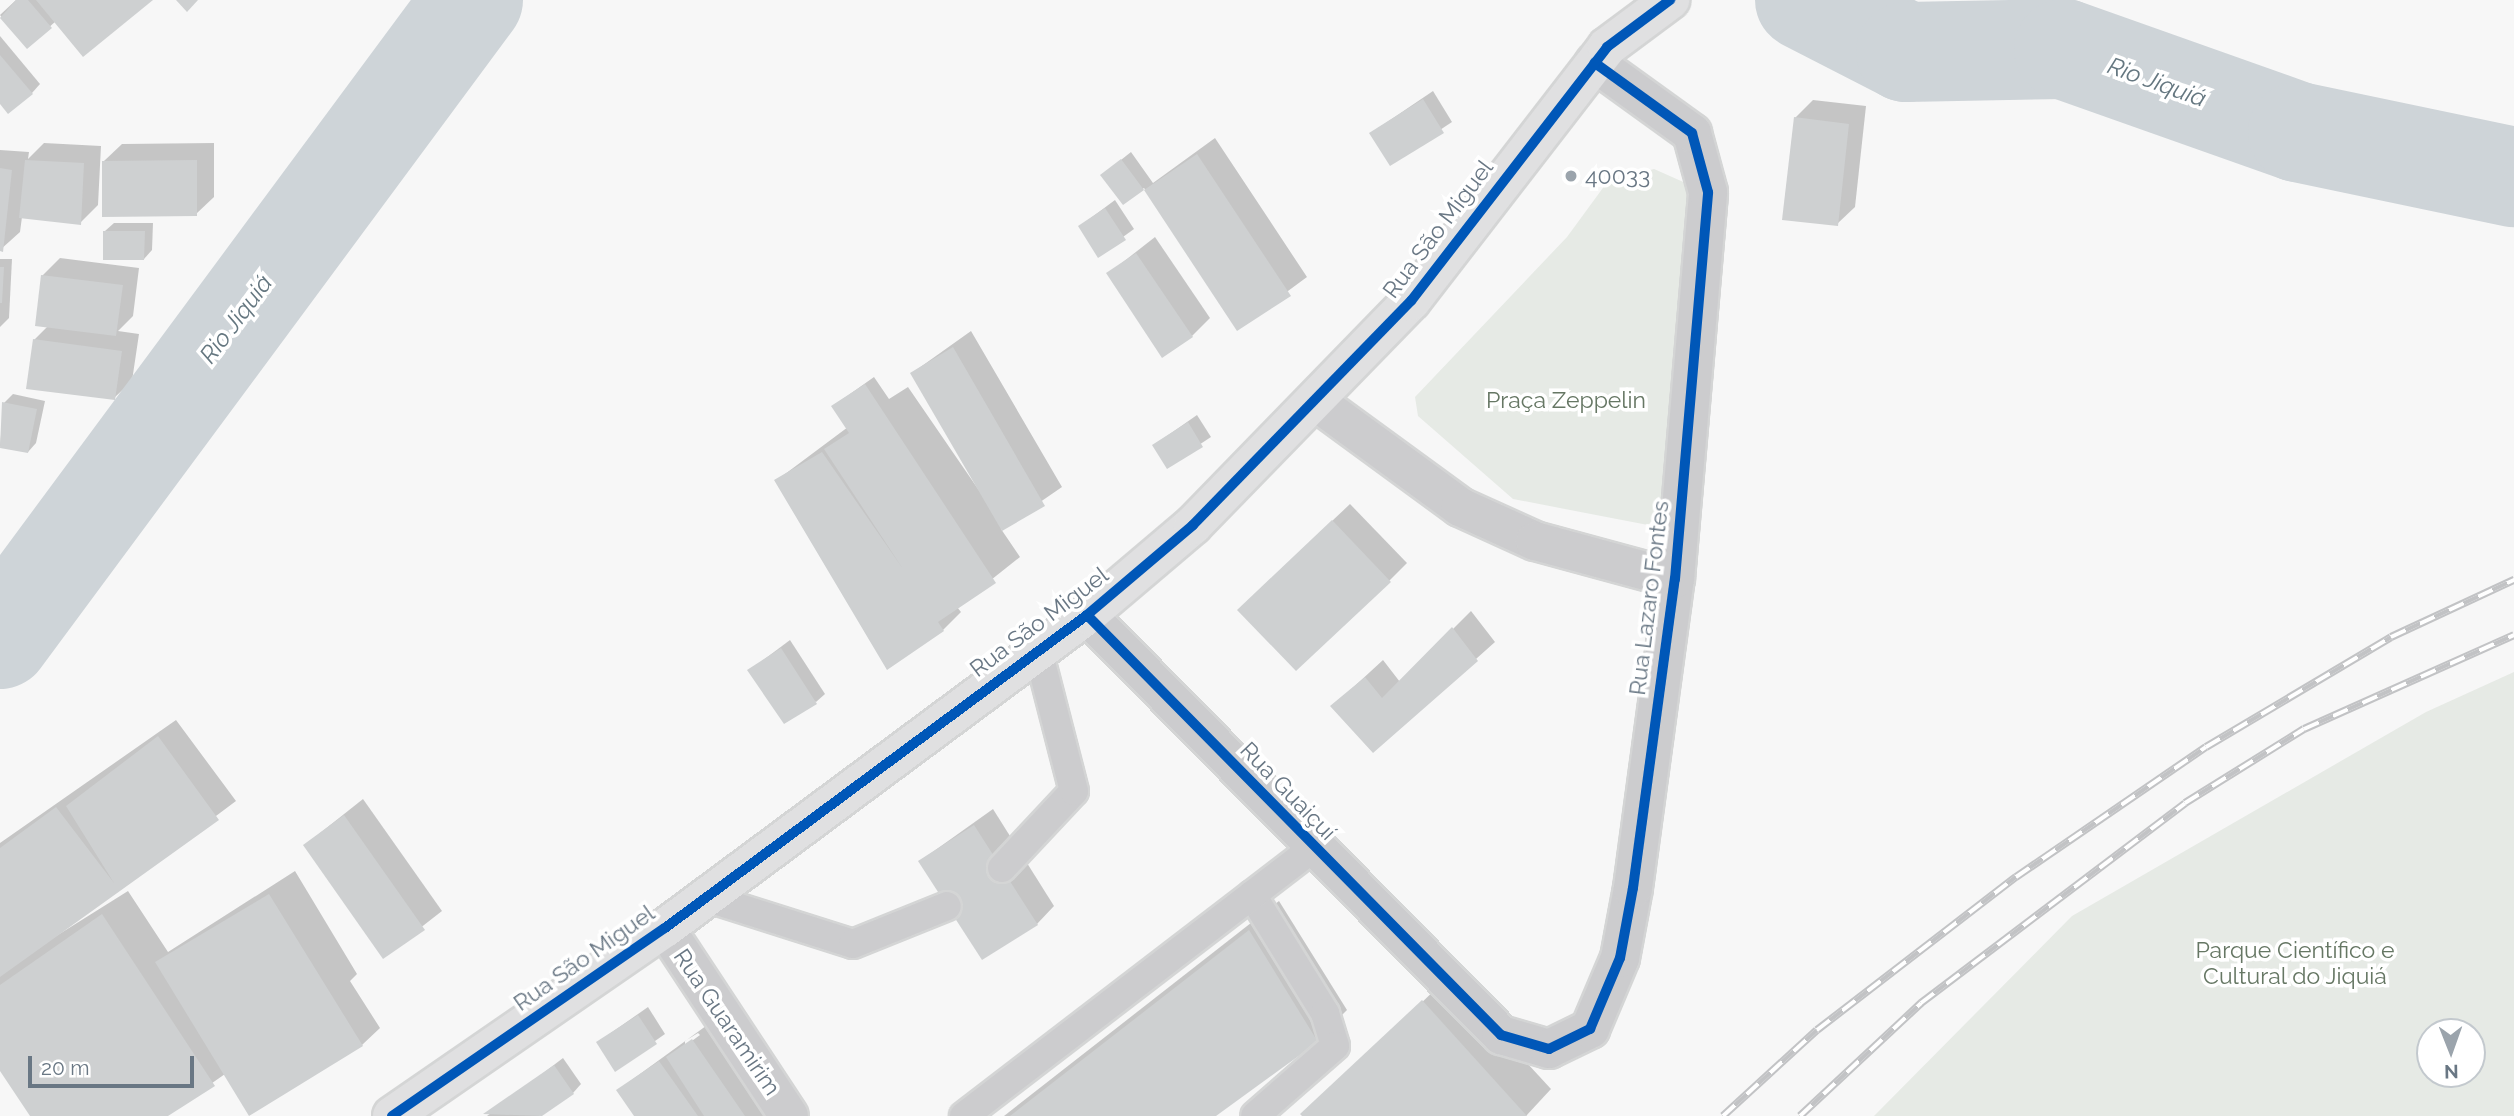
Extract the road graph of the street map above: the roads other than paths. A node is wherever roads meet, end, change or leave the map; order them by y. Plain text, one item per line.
1 (1656, 11) edge
2 (1601, 55) junction
3 (1318, 403) junction
4 (1675, 579) junction
5 (1087, 615) junction
6 (1038, 651) junction
7 (1314, 847) junction
8 (1002, 868) dead end
9 (1252, 895) junction
10 (705, 898) junction
11 (947, 906) dead end
12 (664, 928) junction
13 (1460, 996) joint
14 (392, 1116) edge
15 (789, 1116) edge
16 (964, 1116) edge
17 (1255, 1116) edge

1 - 2 main road, Rua São Miguel
2 - 3 main road, Rua São Miguel
2 - 4 street, Rua Lazaro Fontes
3 - 4 street
3 - 5 main road, Rua São Miguel
4 - 13 street, Rua Lazaro Fontes
5 - 6 main road, Rua São Miguel
5 - 7 street, Rua Guaiçuí
6 - 8 lane
6 - 10 main road, Rua São Miguel
7 - 9 lane
7 - 13 street, Rua Guaiçuí
9 - 16 lane
9 - 17 lane
10 - 11 lane
10 - 12 main road, Rua São Miguel
12 - 14 main road, Rua São Miguel
12 - 15 street, Rua Guaramirim

